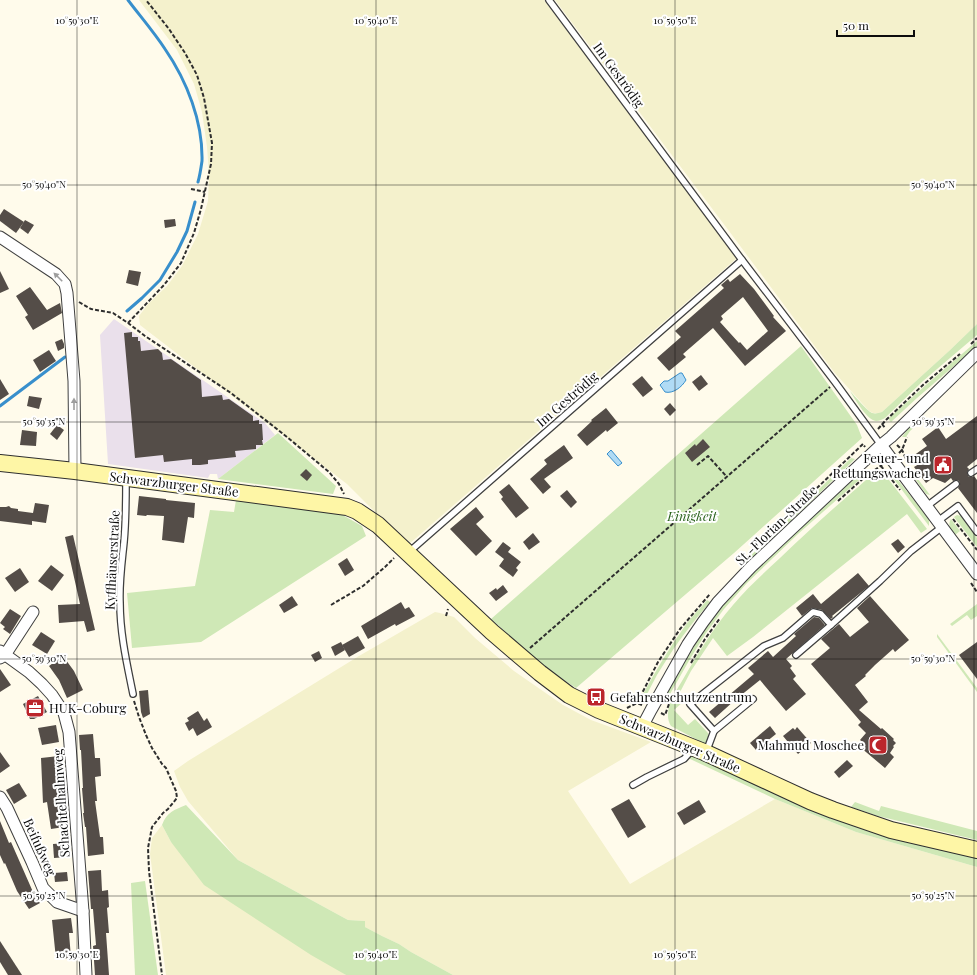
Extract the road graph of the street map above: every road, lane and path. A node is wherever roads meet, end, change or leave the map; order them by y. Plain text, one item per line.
1 (146, 0) edge
2 (549, 0) edge
3 (191, 189) dead end
4 (205, 192) junction
5 (0, 238) edge
6 (742, 260) junction
7 (68, 300) junction
8 (128, 323) junction
9 (977, 338) edge
10 (971, 353) edge
11 (834, 382) junction
12 (882, 424) junction
13 (874, 435) junction
14 (891, 437) junction
15 (881, 445) junction
16 (902, 450) junction
17 (891, 459) junction
18 (0, 463) edge
19 (75, 464) junction
20 (908, 464) dead end
21 (697, 465) dead end
22 (977, 469) edge
23 (971, 473) dead end
24 (726, 477) junction
25 (126, 478) junction
26 (956, 484) dead end
27 (834, 505) dead end
28 (927, 506) junction
29 (347, 507) junction
30 (949, 514) junction
31 (940, 524) junction
32 (977, 532) edge
33 (977, 550) edge
34 (405, 552) junction
35 (977, 574) edge
36 (331, 605) dead end
37 (33, 612) dead end
38 (721, 617) dead end
39 (831, 625) junction
40 (2, 655) edge
41 (796, 655) dead end
42 (522, 658) junction
43 (690, 664) dead end
44 (133, 694) joint
45 (672, 695) dead end
46 (753, 699) dead end
47 (665, 714) dead end
48 (642, 727) junction
49 (714, 731) junction
50 (699, 750) junction
51 (633, 785) dead end
52 (0, 797) edge
53 (977, 850) edge
54 (83, 910) junction
55 (86, 975) edge
56 (162, 975) edge

1 - 4 path
2 - 6 lane, Im Geströdig
3 - 4 path
4 - 8 path
7 -> 5 street
6 - 11 lane, Im Geströdig
6 - 34 lane, Im Geströdig
7 - 8 path
19 -> 7 street
8 - 29 path
9 - 10 path
10 - 12 path
10 - 14 street, St.-Florian-Straße
11 - 13 lane, Im Geströdig
11 - 24 path
12 - 13 path
12 - 14 path
13 - 15 lane, Im Geströdig
14 - 15 street, St.-Florian-Straße
14 - 16 path
15 - 17 street
15 - 48 street, St.-Florian-Straße
16 - 17 path
16 - 20 path
17 - 27 path
17 - 28 street
18 - 19 street, Schwarzburger Straße
19 - 25 street, Schwarzburger Straße
21 - 24 path
22 - 23 lane
24 - 42 path
25 - 29 street, Schwarzburger Straße
25 - 44 lane, Kyffhäuserstraße
26 - 28 lane
28 - 31 street
29 - 34 street, Schwarzburger Straße
30 - 31 lane
30 - 32 lane
30 - 33 path
31 - 35 street
31 - 39 lane
34 - 36 path
34 - 42 street, Schwarzburger Straße
37 - 40 street, Schachtelhalmweg
38 - 43 path
39 - 41 lane
39 - 49 lane
40 - 54 street, Schachtelhalmweg
42 - 48 street, Schwarzburger Straße
44 - 56 path
45 - 47 path
46 - 49 lane
48 - 50 street, Schwarzburger Straße
49 - 50 lane
50 - 51 lane
50 - 53 street, Schwarzburger Straße
52 - 54 street, Beifußweg
54 - 55 street, Schachtelhalmweg

